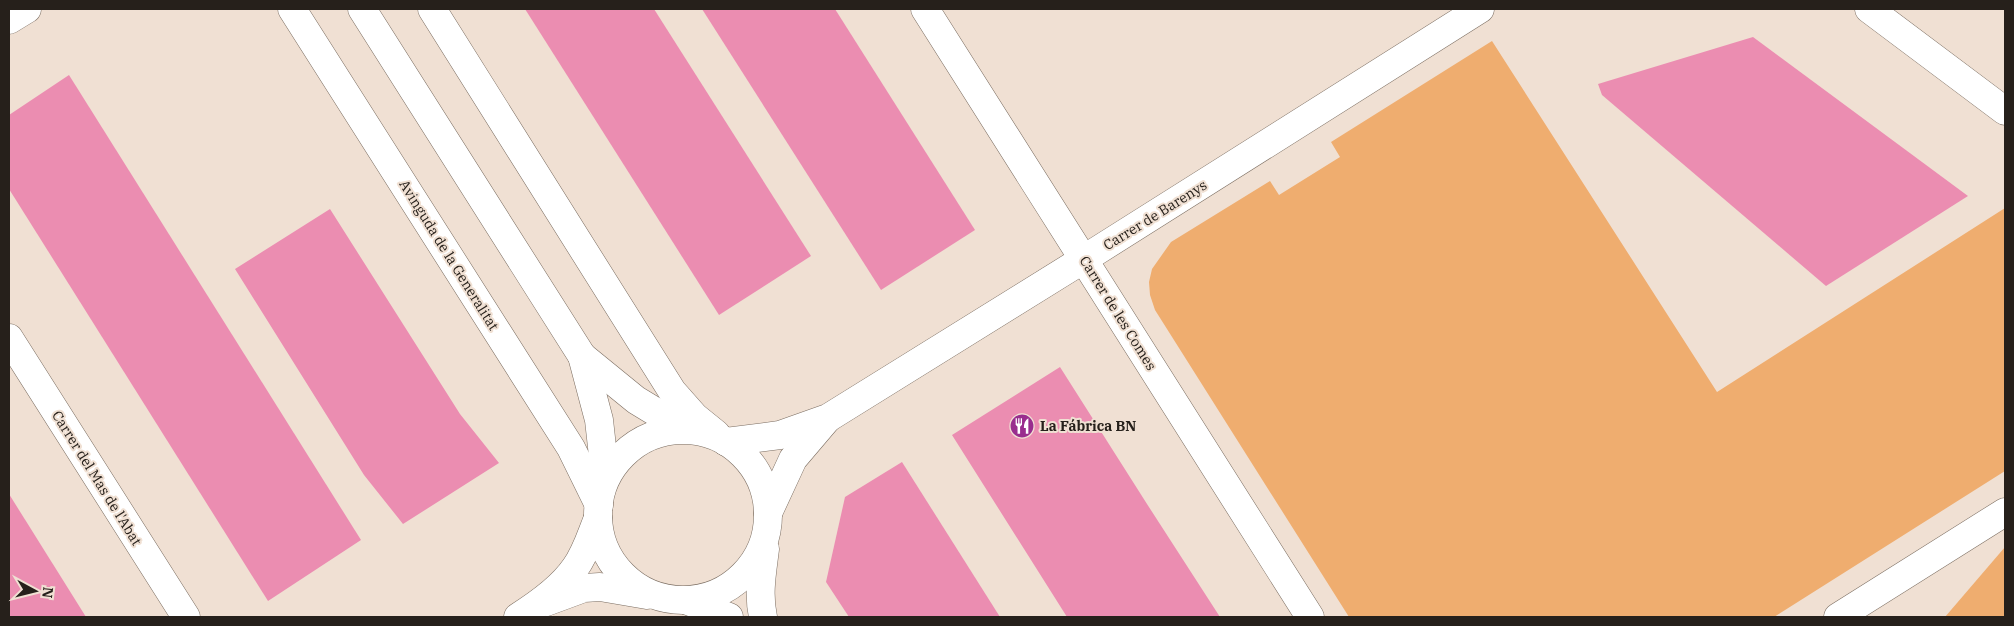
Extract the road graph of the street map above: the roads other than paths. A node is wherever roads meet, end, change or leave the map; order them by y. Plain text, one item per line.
1 (27, 9) edge
2 (292, 9) edge
3 (362, 9) edge
4 (432, 9) edge
5 (925, 9) edge
6 (1480, 9) edge
7 (1869, 9) edge
8 (9, 20) edge
9 (2005, 111) edge
10 (1084, 259) junction
11 (9, 338) edge
12 (582, 356) junction
13 (828, 418) junction
14 (688, 429) junction
15 (723, 439) junction
16 (600, 504) junction
17 (2005, 512) edge
18 (768, 519) junction
19 (659, 597) junction
20 (688, 600) junction
21 (528, 611) edge
22 (186, 617) edge
23 (728, 617) edge
24 (763, 617) edge
25 (1310, 617) edge
26 (1838, 617) edge

1 - 8 street
2 - 16 street, Avinguda de la Generalitat
3 - 12 street
4 - 15 street
5 - 10 street, Carrer de les Comes
6 - 10 street, Carrer de Barenys
7 - 9 street
10 - 13 street, Carrer de Barenys
10 - 25 street, Carrer de les Comes
11 - 22 street, Carrer del Mas de l'Abat
12 - 14 street
12 - 16 street
13 - 15 street, Carrer de Barenys
13 - 18 street, Carrer de Barenys
14 - 15 street
14 - 16 street
15 - 18 street
16 - 19 street
16 - 21 street
17 - 26 street
18 - 20 street
18 - 24 street
19 - 20 street
19 - 21 street
20 - 23 street

